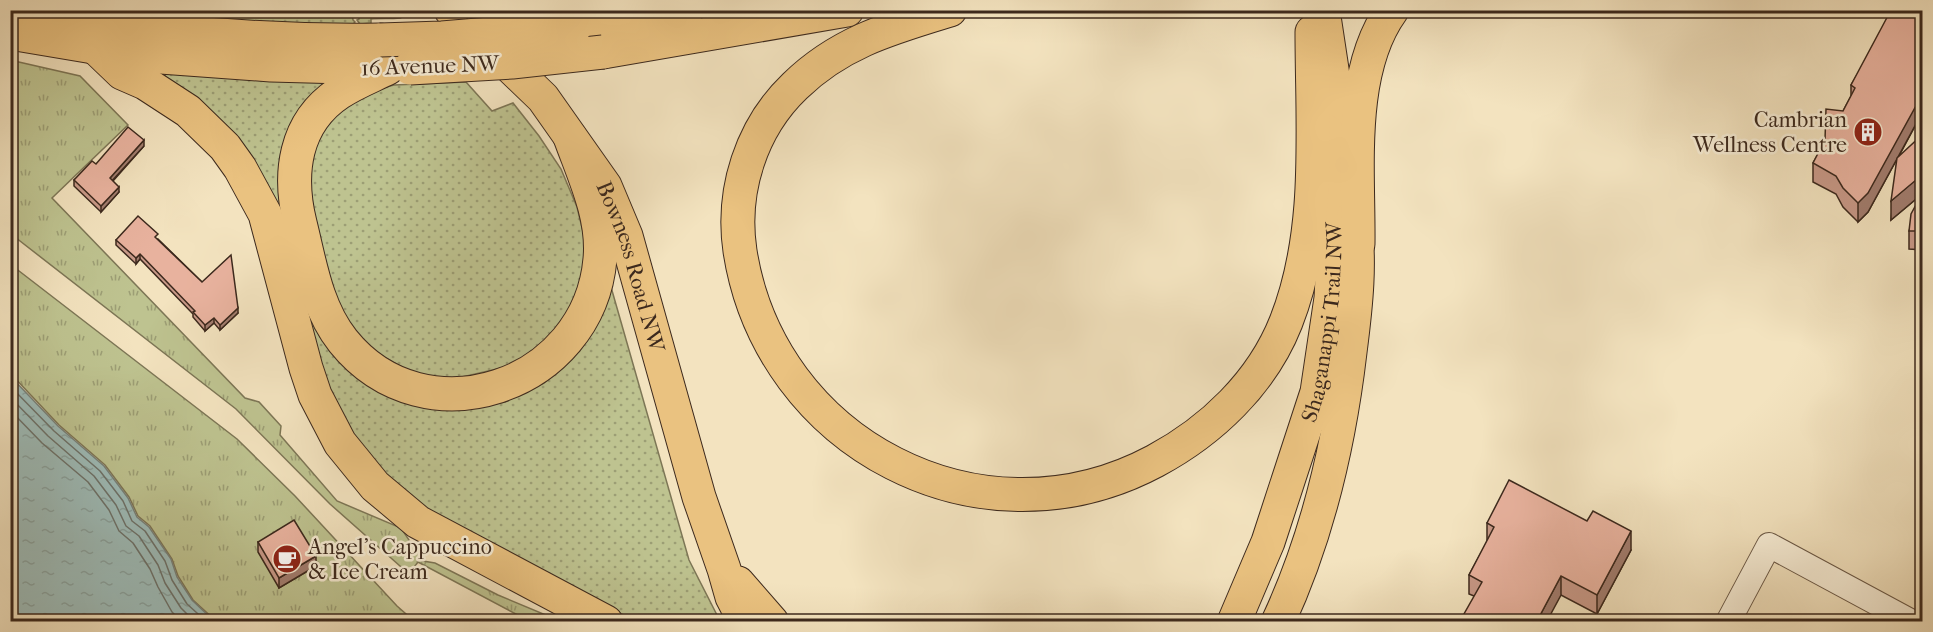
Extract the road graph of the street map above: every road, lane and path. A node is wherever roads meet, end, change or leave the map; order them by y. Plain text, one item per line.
1 (28, 10) edge
2 (687, 10) edge
3 (848, 10) edge
4 (950, 10) edge
5 (1392, 10) edge
6 (452, 11) edge
7 (640, 15) edge
8 (1314, 18) edge
9 (10, 33) edge
10 (97, 49) junction
11 (393, 59) junction
12 (570, 137) junction
13 (1358, 244) junction
14 (724, 569) junction
15 (606, 621) edge
16 (746, 621) edge
17 (772, 621) edge
18 (1234, 621) edge
19 (1278, 621) edge
20 (1728, 621) edge
21 (1912, 621) edge

1 - 11 main road, 16 Avenue NW
2 - 7 main road, 16 Avenue NW
3 - 11 main road, 16 Avenue NW, bridge
4 - 8 main road
5 - 13 main road
6 - 12 main road, Bowness Road NW
7 - 11 main road, 16 Avenue NW, bridge
8 - 13 main road, Shaganappi Trail NW
8 - 18 main road, Shaganappi Trail NW
9 - 10 main road, 16 Avenue NW
10 - 11 main road, 16 Avenue NW
10 - 15 main road
11 - 12 main road
12 - 14 main road, Bowness Road NW
13 - 19 main road, Shaganappi Trail NW
14 - 16 main road, Bowness Road NW
14 - 17 main road, Bowness Road NW
20 - 21 street

